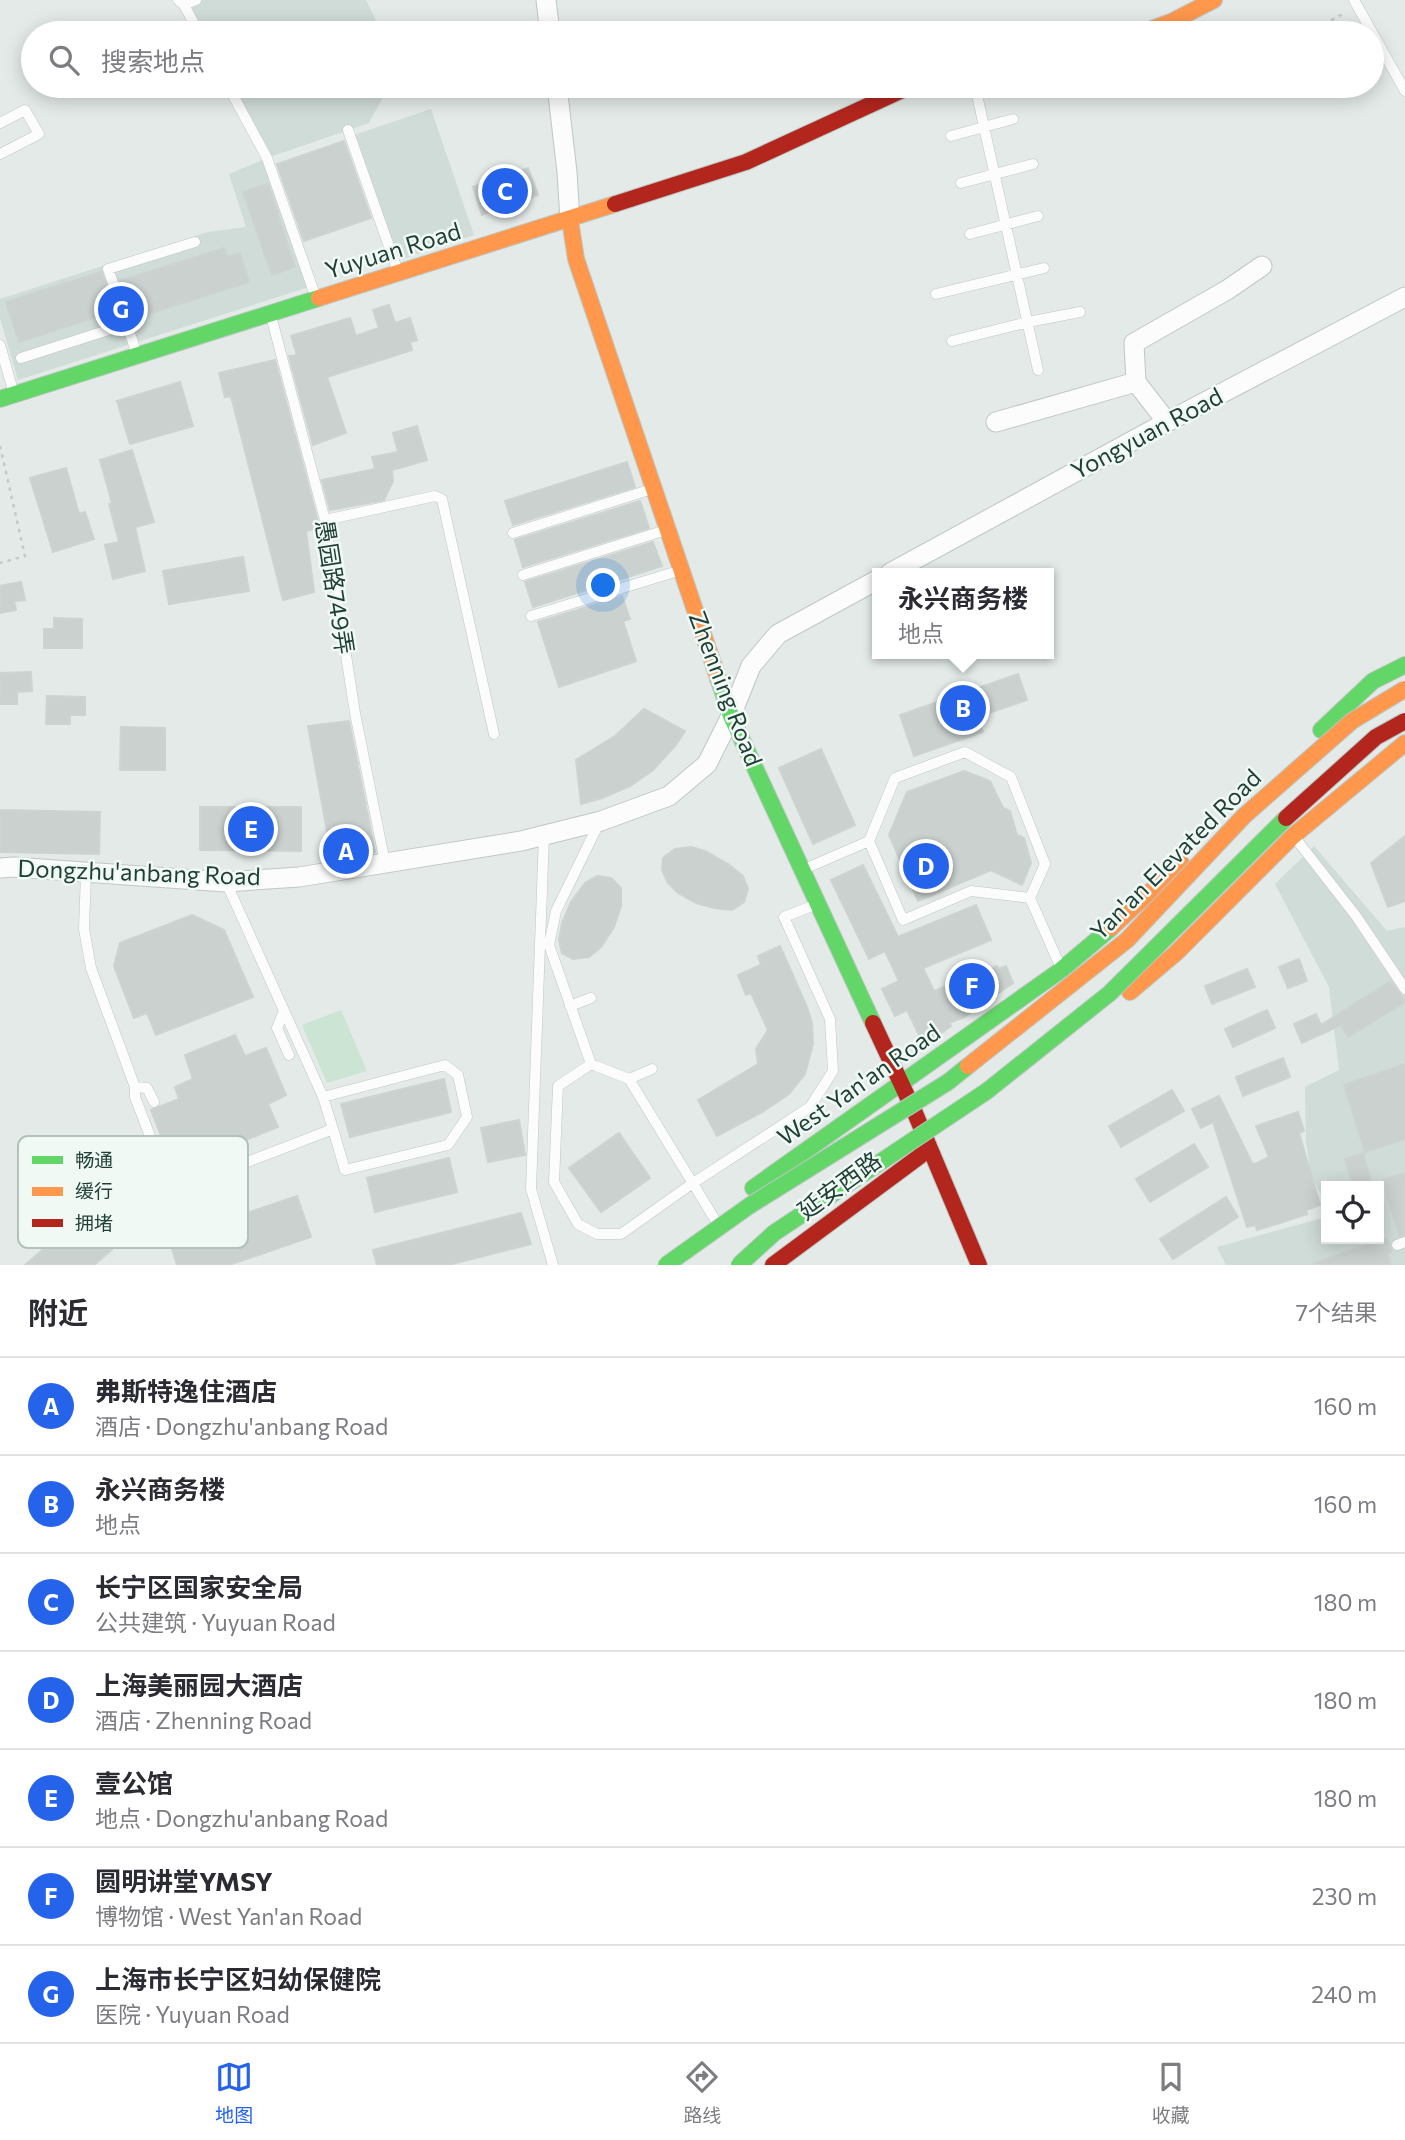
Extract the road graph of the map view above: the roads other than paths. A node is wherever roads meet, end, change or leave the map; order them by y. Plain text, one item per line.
1 (195, 0) edge
2 (546, 0) edge
3 (1214, 0) edge
4 (181, 3) edge
5 (1355, 3) edge
6 (192, 21) edge
7 (549, 21) edge
8 (1173, 21) edge
9 (1365, 21) edge
10 (1384, 55) edge
11 (1405, 92) edge
12 (234, 98) edge
13 (558, 98) edge
14 (885, 98) edge
15 (978, 98) edge
16 (1013, 119) dead end
17 (0, 123) edge
18 (984, 127) junction
19 (348, 130) dead end
20 (951, 136) dead end
21 (0, 154) edge
22 (1033, 164) dead end
23 (995, 174) junction
24 (961, 183) dead end
25 (1038, 216) dead end
26 (570, 220) junction
27 (1006, 224) junction
28 (970, 234) dead end
29 (195, 242) dead end
30 (1262, 266) dead end
31 (1044, 268) dead end
32 (398, 273) junction
33 (1017, 274) junction
34 (113, 283) dead end
35 (936, 294) dead end
36 (1405, 296) edge
37 (317, 299) junction
38 (1080, 312) dead end
39 (270, 314) junction
40 (1028, 322) junction
41 (952, 341) dead end
42 (0, 345) edge
43 (137, 356) junction
44 (21, 358) dead end
45 (1038, 370) dead end
46 (1136, 382) junction
47 (7, 397) edge
48 (996, 422) dead end
49 (1167, 422) junction
50 (653, 489) junction
51 (324, 520) junction
52 (666, 530) junction
53 (513, 533) dead end
54 (899, 568) edge
55 (681, 570) junction
56 (523, 575) dead end
57 (872, 583) edge
58 (531, 616) dead end
59 (1405, 665) edge
60 (1405, 689) edge
61 (732, 716) junction
62 (1405, 721) edge
63 (494, 734) dead end
64 (1405, 743) edge
65 (601, 821) junction
66 (544, 835) junction
67 (1293, 836) junction
68 (869, 841) junction
69 (385, 863) junction
70 (0, 868) edge
71 (801, 870) junction
72 (86, 873) junction
73 (226, 882) junction
74 (1030, 898) junction
75 (817, 904) junction
76 (1061, 970) junction
77 (1405, 989) edge
78 (591, 998) dead end
79 (570, 1006) junction
80 (284, 1011) junction
81 (289, 1055) dead end
82 (591, 1065) junction
83 (652, 1069) dead end
84 (629, 1079) junction
85 (901, 1082) junction
86 (135, 1087) junction
87 (323, 1097) junction
88 (154, 1102) dead end
89 (333, 1129) junction
90 (150, 1136) edge
91 (926, 1138) junction
92 (248, 1162) edge
93 (693, 1182) junction
94 (714, 1218) junction
95 (657, 1263) edge
96 (553, 1265) edge
97 (729, 1265) edge
98 (738, 1265) edge
99 (773, 1265) edge
100 (979, 1265) edge

1 - 4 lane
2 - 7 street
3 - 8 main road
4 - 6 lane
5 - 9 lane
10 - 11 lane
12 - 37 lane
13 - 26 street, Zhenning Road
14 - 26 main road, Yuyuan Road
15 - 18 lane
16 - 18 lane
17 - 21 lane
18 - 20 lane
18 - 23 lane
19 - 32 lane
22 - 23 lane
23 - 24 lane
23 - 27 lane
25 - 27 lane
26 - 32 main road, Yuyuan Road
26 - 50 main road, Zhenning Road
27 - 28 lane
27 - 33 lane
29 - 34 lane
30 - 46 street
31 - 33 lane
32 - 37 main road, Yuyuan Road
33 - 35 lane
33 - 40 lane
36 - 49 street, Yongyuan Road
37 - 39 main road, Yuyuan Road
38 - 40 lane
39 - 43 main road, Yuyuan Road
39 - 51 lane, 愚园路749弄
40 - 41 lane
40 - 45 lane
42 - 47 lane
43 - 44 lane
43 - 47 main road, Yuyuan Road
46 - 48 street
46 - 49 street
49 - 54 street, Yongyuan Road
50 - 52 main road, Zhenning Road
50 - 53 lane
51 - 63 lane
51 - 69 lane, 愚园路749弄
52 - 55 main road, Zhenning Road
52 - 56 lane
55 - 58 lane
55 - 61 main road, Zhenning Road
57 - 61 street
59 - 76 main road, West Yan'an Road
60 - 95 main road, Yan'an Elevated Road, bridge
61 - 65 street, Dongzhu'anbang Road
61 - 71 main road, Zhenning Road
62 - 98 main road, Yan'an Elevated Road, bridge
64 - 67 main road
65 - 66 street, Dongzhu'anbang Road
65 - 79 lane
66 - 69 street, Dongzhu'anbang Road
66 - 96 lane
67 - 77 lane
67 - 91 main road
68 - 71 lane
68 - 74 lane
68 - 74 lane
69 - 73 street, Dongzhu'anbang Road
70 - 72 street, Dongzhu'anbang Road
71 - 75 main road, Zhenning Road
72 - 73 street, Dongzhu'anbang Road
72 - 86 lane
73 - 80 lane
74 - 76 lane
75 - 85 main road, Zhenning Road
75 - 93 lane
76 - 85 main road, West Yan'an Road
78 - 79 lane
79 - 82 lane
80 - 81 lane
80 - 87 lane
82 - 84 lane
82 - 93 lane
83 - 84 lane
84 - 93 lane
85 - 91 main road, Zhenning Road
85 - 94 main road, West Yan'an Road
86 - 88 lane
86 - 90 lane
87 - 89 lane
87 - 89 lane
89 - 92 lane
91 - 97 main road
91 - 99 main road, 延安西路
91 - 100 main road, Zhenning Road
93 - 94 lane
94 - 95 main road, West Yan'an Road

